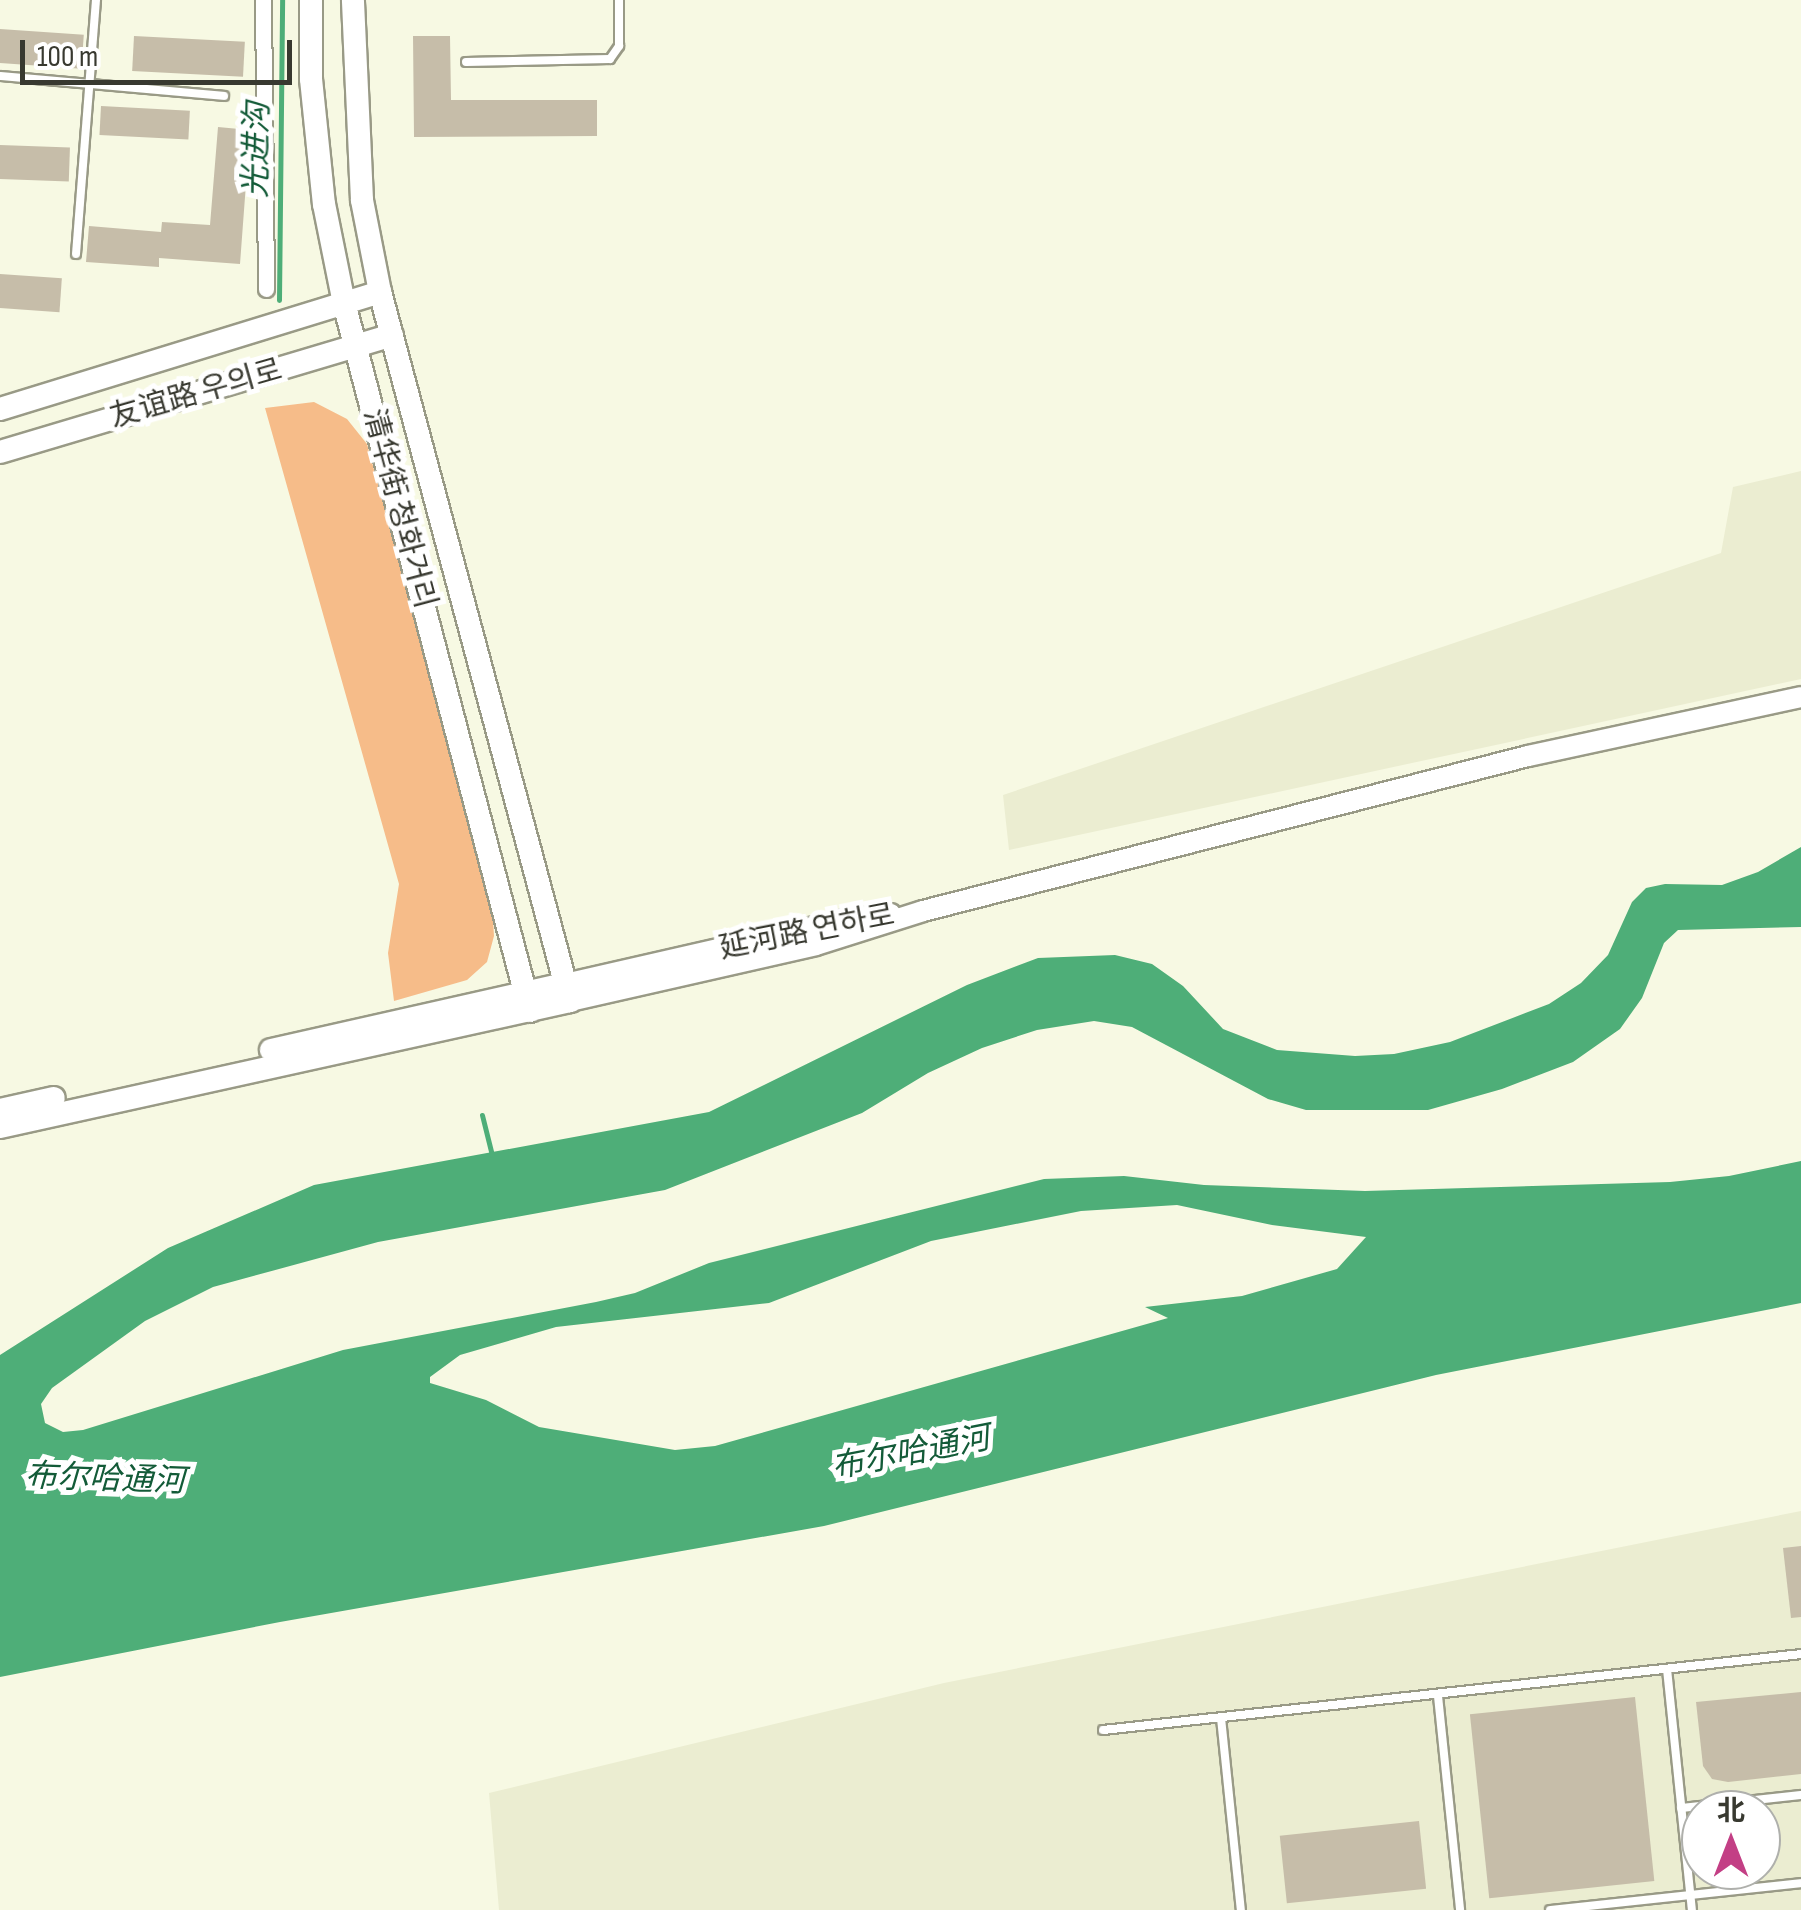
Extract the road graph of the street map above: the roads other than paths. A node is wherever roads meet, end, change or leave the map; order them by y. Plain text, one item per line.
1 (96, 0) edge
2 (263, 0) edge
3 (311, 0) edge
4 (353, 0) edge
5 (618, 0) edge
6 (466, 62) dead end
7 (0, 76) edge
8 (90, 84) junction
9 (224, 96) dead end
10 (76, 254) dead end
11 (266, 289) dead end
12 (380, 292) junction
13 (344, 303) junction
14 (392, 335) junction
15 (356, 347) junction
16 (0, 410) edge
17 (0, 452) edge
18 (1801, 697) edge
19 (567, 993) junction
20 (528, 1002) junction
21 (0, 1110) edge
22 (0, 1128) edge
23 (1801, 1654) edge
24 (1667, 1669) junction
25 (1438, 1696) junction
26 (1221, 1718) junction
27 (1103, 1730) dead end
28 (1681, 1808) edge
29 (1801, 1883) edge
30 (1690, 1890) edge
31 (1690, 1894) junction
32 (1241, 1910) edge
33 (1460, 1910) edge
34 (1550, 1910) edge
35 (1692, 1910) edge

1 - 8 lane
2 - 11 street
3 - 13 main road, 清华街 청화거리
4 - 12 main road, 清华街 청화거리
5 - 6 lane
7 - 8 lane
8 - 9 lane
8 - 10 lane
12 - 13 main road, 友谊路 우의로
12 - 14 main road, 清华街 청화거리
13 - 15 main road, 清华街 청화거리
13 - 16 main road, 友谊路 우의로
14 - 15 main road, 友谊路 우의로
14 - 19 main road, 清华街 청화거리
15 - 17 main road, 友谊路 우의로
15 - 20 main road, 清华街 청화거리
18 - 19 street, 延河路 연하로
19 - 20 main road, 延河路 연하로
20 - 21 main road, 延河路 연하로
20 - 22 main road, 延河路 연하로
23 - 24 lane
24 - 25 lane
24 - 28 lane
25 - 26 lane
25 - 33 lane
26 - 27 lane
26 - 32 lane
29 - 31 lane
30 - 31 lane
31 - 34 lane
31 - 35 lane

